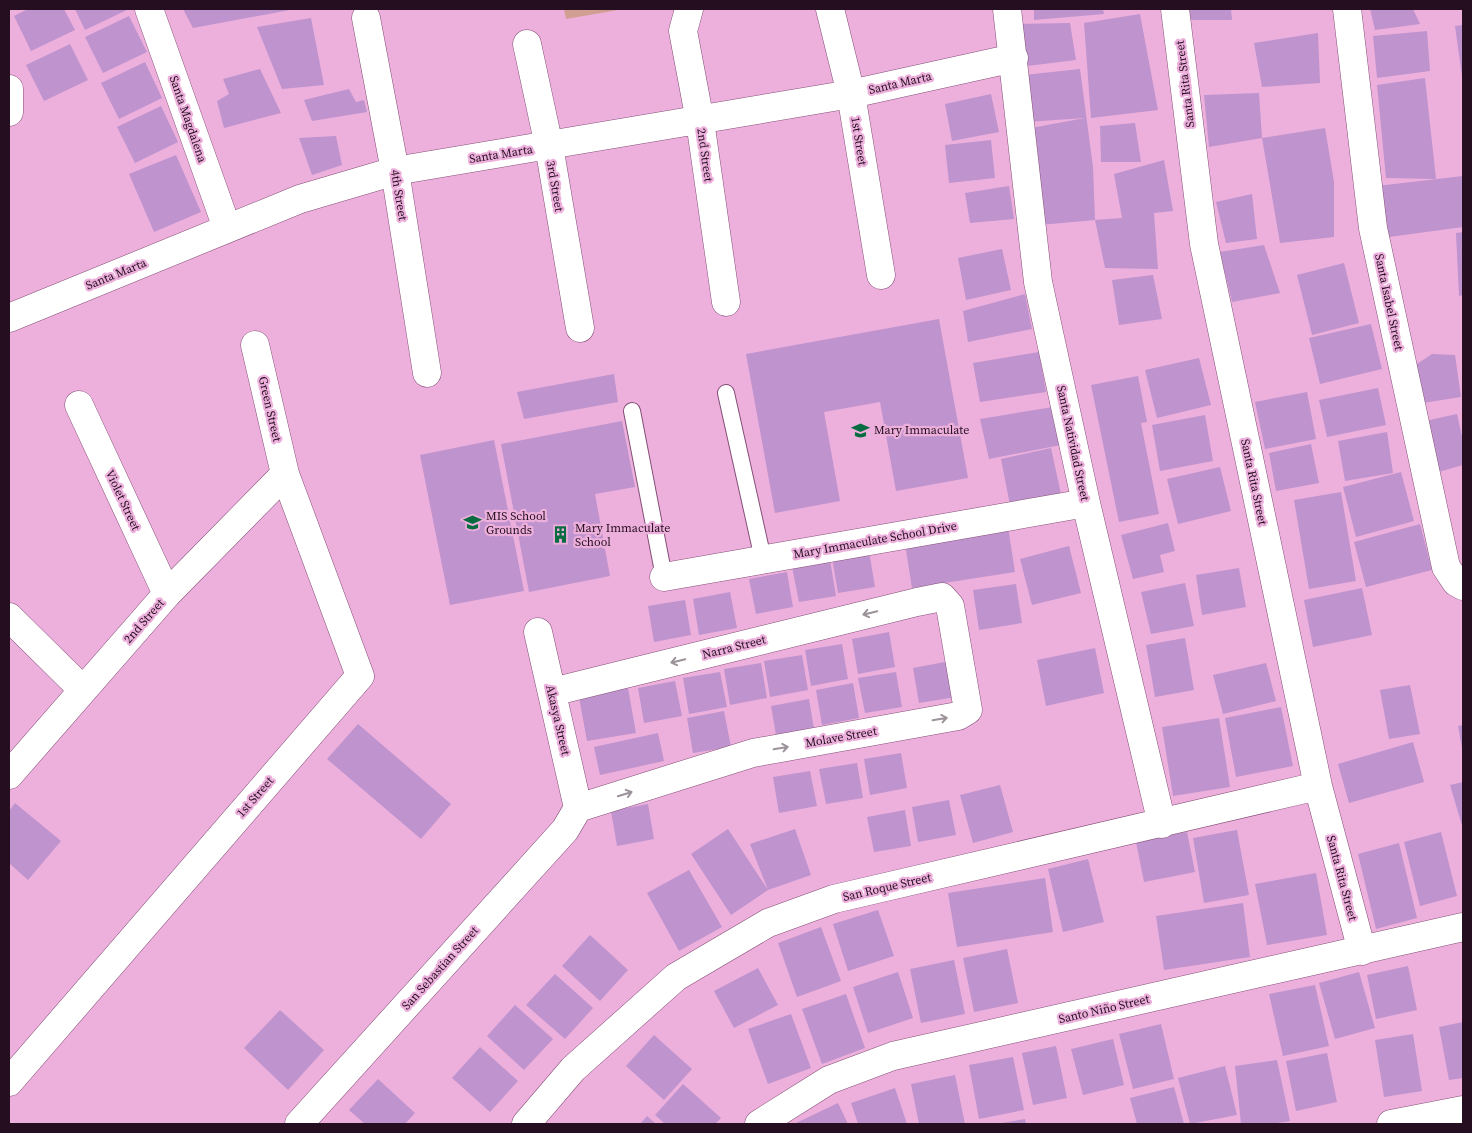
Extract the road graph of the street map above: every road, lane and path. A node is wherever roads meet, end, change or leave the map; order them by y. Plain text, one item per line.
1 (149, 9) edge
2 (689, 9) edge
3 (830, 9) edge
4 (1007, 9) edge
5 (1176, 9) edge
6 (1347, 9) edge
7 (366, 18) dead end
8 (527, 44) dead end
9 (1014, 58) junction
10 (9, 88) edge
11 (851, 94) junction
12 (9, 112) edge
13 (700, 121) junction
14 (549, 146) junction
15 (395, 171) junction
16 (227, 228) junction
17 (881, 274) dead end
18 (726, 302) dead end
19 (9, 318) edge
20 (580, 328) dead end
21 (255, 345) dead end
22 (427, 374) dead end
23 (726, 393) dead end
24 (79, 405) dead end
25 (632, 411) dead end
26 (285, 474) junction
27 (1086, 504) junction
28 (763, 559) junction
29 (664, 577) joint
30 (1463, 586) edge
31 (167, 594) junction
32 (917, 602) joint
33 (9, 617) edge
34 (538, 632) dead end
35 (83, 690) junction
36 (552, 692) junction
37 (9, 775) edge
38 (1318, 786) junction
39 (578, 808) junction
40 (1162, 824) junction
41 (1463, 927) edge
42 (1362, 951) junction
43 (9, 1082) edge
44 (1463, 1110) edge
45 (299, 1124) edge
46 (526, 1124) edge
47 (759, 1124) edge
48 (1391, 1124) edge

1 - 16 street, Santa Magdalena
2 - 13 street, 2nd Street
3 - 11 street, 1st Street
4 - 9 street, Santa Natividad Street
5 - 38 street, Santa Rita Street
6 - 30 street, Santa Isabel Street
7 - 15 street, 4th Street
8 - 14 street, 3rd Street
9 - 11 street, Santa Marta
9 - 27 street, Santa Natividad Street
10 - 12 street
11 - 13 street, Santa Marta
11 - 17 street, 1st Street
13 - 14 street, Santa Marta
13 - 18 street, 2nd Street
14 - 15 street, Santa Marta
14 - 20 street, 3rd Street
15 - 16 street, Santa Marta
15 - 22 street, 4th Street
16 - 19 street, Santa Marta
21 - 26 street, Green Street
23 - 28 lane
24 - 31 street, Violet Street
25 - 29 lane
26 - 31 street, 2nd Street
26 - 43 street, 1st Street
27 - 28 street, Mary Immaculate School Drive
27 - 40 street, Santa Natividad Street
28 - 29 street, Mary Immaculate School Drive
31 - 35 street, 2nd Street
32 -> 36 street, Narra Street
39 -> 32 street, Molave Street
33 - 35 street
34 - 36 street, Akasya Street
35 - 37 street, 2nd Street
36 - 39 street, Akasya Street
38 - 40 street, San Roque Street
38 - 42 street, Santa Rita Street
39 - 45 street, San Sebastian Street
40 - 46 street, San Roque Street
41 - 42 street, Santo Niño Street
42 - 47 street, Santo Niño Street
44 - 48 street

